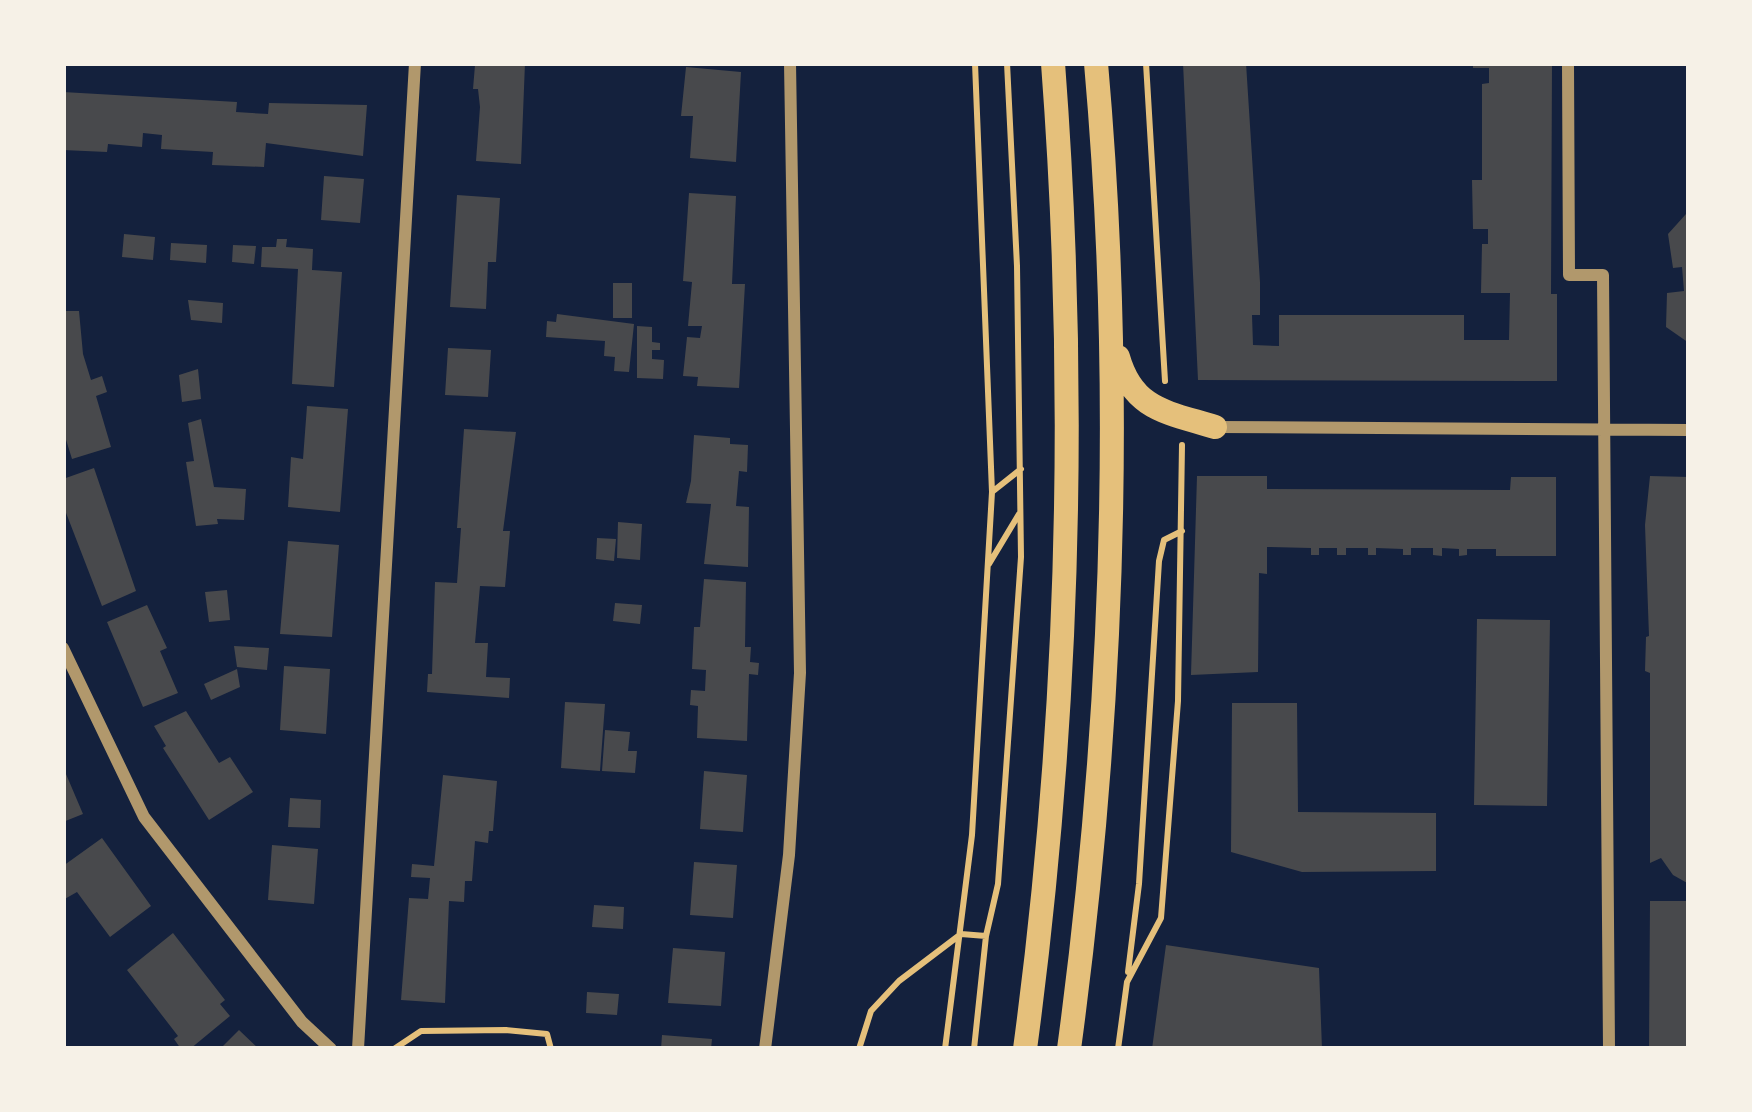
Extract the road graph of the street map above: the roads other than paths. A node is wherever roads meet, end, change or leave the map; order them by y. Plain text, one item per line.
1 (415, 63) edge
2 (790, 63) edge
3 (1053, 63) edge
4 (1096, 63) edge
5 (1568, 63) edge
6 (1110, 328) junction
7 (1215, 427) joint
8 (1607, 430) junction
9 (1689, 430) edge
10 (63, 648) edge
11 (332, 1049) edge
12 (358, 1049) edge
13 (765, 1049) edge
14 (1025, 1049) edge
15 (1069, 1049) edge
16 (1609, 1049) edge

1 - 12 street
2 - 13 street
3 - 14 main road
4 - 6 main road
5 - 8 street
6 - 7 main road
6 - 15 main road
7 - 8 street
8 - 9 street
8 - 16 street
10 - 11 street

